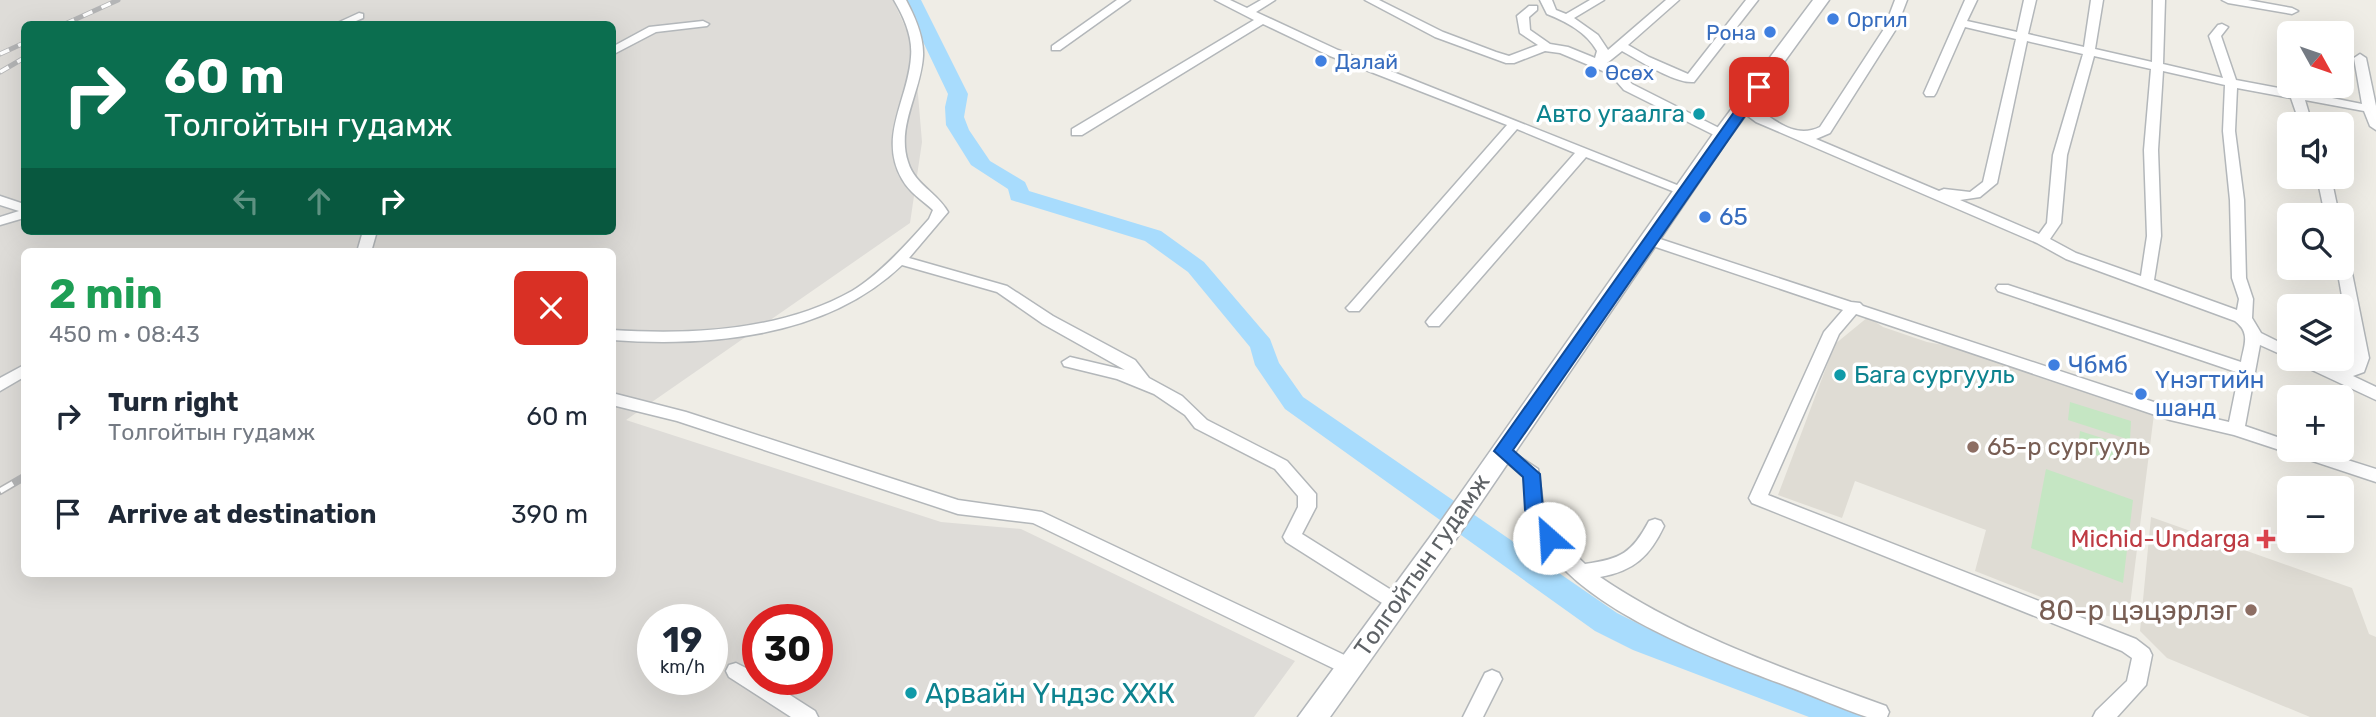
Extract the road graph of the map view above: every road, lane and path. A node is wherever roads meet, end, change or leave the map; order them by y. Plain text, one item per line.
1 (900, 0) edge
2 (1124, 0) edge
3 (1221, 0) edge
4 (1269, 0) edge
5 (1371, 0) edge
6 (1546, 0) edge
7 (1575, 0) edge
8 (1598, 0) edge
9 (1673, 0) edge
10 (1752, 0) edge
11 (1821, 0) edge
12 (1901, 0) edge
13 (1971, 0) edge
14 (2030, 0) edge
15 (2097, 0) edge
16 (2159, 0) edge
17 (2228, 0) edge
18 (1533, 9) dead end
19 (2292, 11) dead end
20 (1247, 12) junction
21 (359, 16) dead end
22 (1567, 18) junction
23 (1263, 19) junction
24 (348, 21) edge
25 (702, 23) dead end
26 (1961, 23) junction
27 (2222, 27) dead end
28 (2024, 37) junction
29 (1545, 45) junction
30 (1621, 45) junction
31 (1056, 48) dead end
32 (616, 50) edge
33 (2089, 52) junction
34 (2360, 58) dead end
35 (1599, 64) junction
36 (2159, 68) junction
37 (2231, 83) junction
38 (2277, 88) edge
39 (1930, 93) dead end
40 (2326, 98) edge
41 (1744, 107) junction
42 (2373, 110) edge
43 (1515, 124) junction
44 (2376, 126) edge
45 (1077, 132) dead end
46 (1793, 134) junction
47 (1722, 135) junction
48 (1583, 152) junction
49 (1918, 186) junction
50 (1685, 191) junction
51 (0, 200) edge
52 (21, 207) edge
53 (21, 215) edge
54 (0, 221) edge
55 (2042, 240) junction
56 (1652, 241) junction
57 (897, 259) junction
58 (2346, 280) edge
59 (2146, 283) junction
60 (2003, 288) dead end
61 (1855, 306) junction
62 (1354, 308) dead end
63 (2244, 319) junction
64 (1434, 322) dead end
65 (616, 335) edge
66 (2254, 336) junction
67 (2277, 347) edge
68 (1070, 362) dead end
69 (2248, 370) junction
70 (2331, 371) edge
71 (21, 372) edge
72 (2340, 375) junction
73 (1142, 381) junction
74 (0, 384) edge
75 (2376, 394) edge
76 (616, 400) edge
77 (2236, 429) junction
78 (2277, 443) edge
79 (1498, 457) junction
80 (2334, 462) edge
81 (2376, 476) edge
82 (1655, 526) dead end
83 (1583, 572) junction
84 (1397, 603) junction
85 (1350, 667) junction
86 (736, 671) dead end
87 (1492, 679) dead end
88 (1879, 712) dead end
89 (808, 717) edge
90 (1313, 717) edge
91 (1473, 717) edge
92 (2103, 717) edge

1 - 57 street
2 - 31 street
3 - 20 street
4 - 20 street
5 - 29 street
6 - 22 street
7 - 22 street
8 - 22 street
9 - 30 street
10 - 30 street
11 - 41 main road, Толгойтын гудамж
12 - 46 street
13 - 26 street
14 - 28 street
15 - 33 street
16 - 36 street
17 - 19 street
18 - 29 street
20 - 23 street
21 - 24 street
22 - 35 street
23 - 43 street
23 - 45 street
25 - 32 street
26 - 28 street
26 - 39 street
27 - 37 street
28 - 33 street
28 - 49 street
29 - 35 street
30 - 35 street
33 - 36 street
33 - 55 street
34 - 42 street
35 - 47 street
36 - 37 street
36 - 59 street
37 - 38 street
37 - 63 street
40 - 42 street
41 - 46 street
41 - 47 main road, Толгойтын гудамж
42 - 44 street
43 - 48 street
43 - 62 street
46 - 49 street
47 - 50 main road, Толгойтын гудамж
48 - 50 street
48 - 64 street
49 - 55 street
50 - 56 main road, Толгойтын гудамж
51 - 52 street
53 - 54 street
55 - 59 street
56 - 61 street
56 - 79 main road, Толгойтын гудамж
57 - 65 street
57 - 73 street
58 - 72 street
59 - 63 street
60 - 69 street
61 - 77 street
61 - 92 street
63 - 66 street
66 - 67 street
66 - 69 street
68 - 73 street
69 - 77 street
70 - 72 street
71 - 74 street
72 - 75 street
73 - 84 street
76 - 85 street
77 - 78 street
79 - 83 street
79 - 84 main road, Толгойтын гудамж
80 - 81 street
82 - 83 street
83 - 88 street
84 - 85 main road, Толгойтын гудамж
85 - 90 main road, Толгойтын гудамж
86 - 89 street
87 - 91 street

